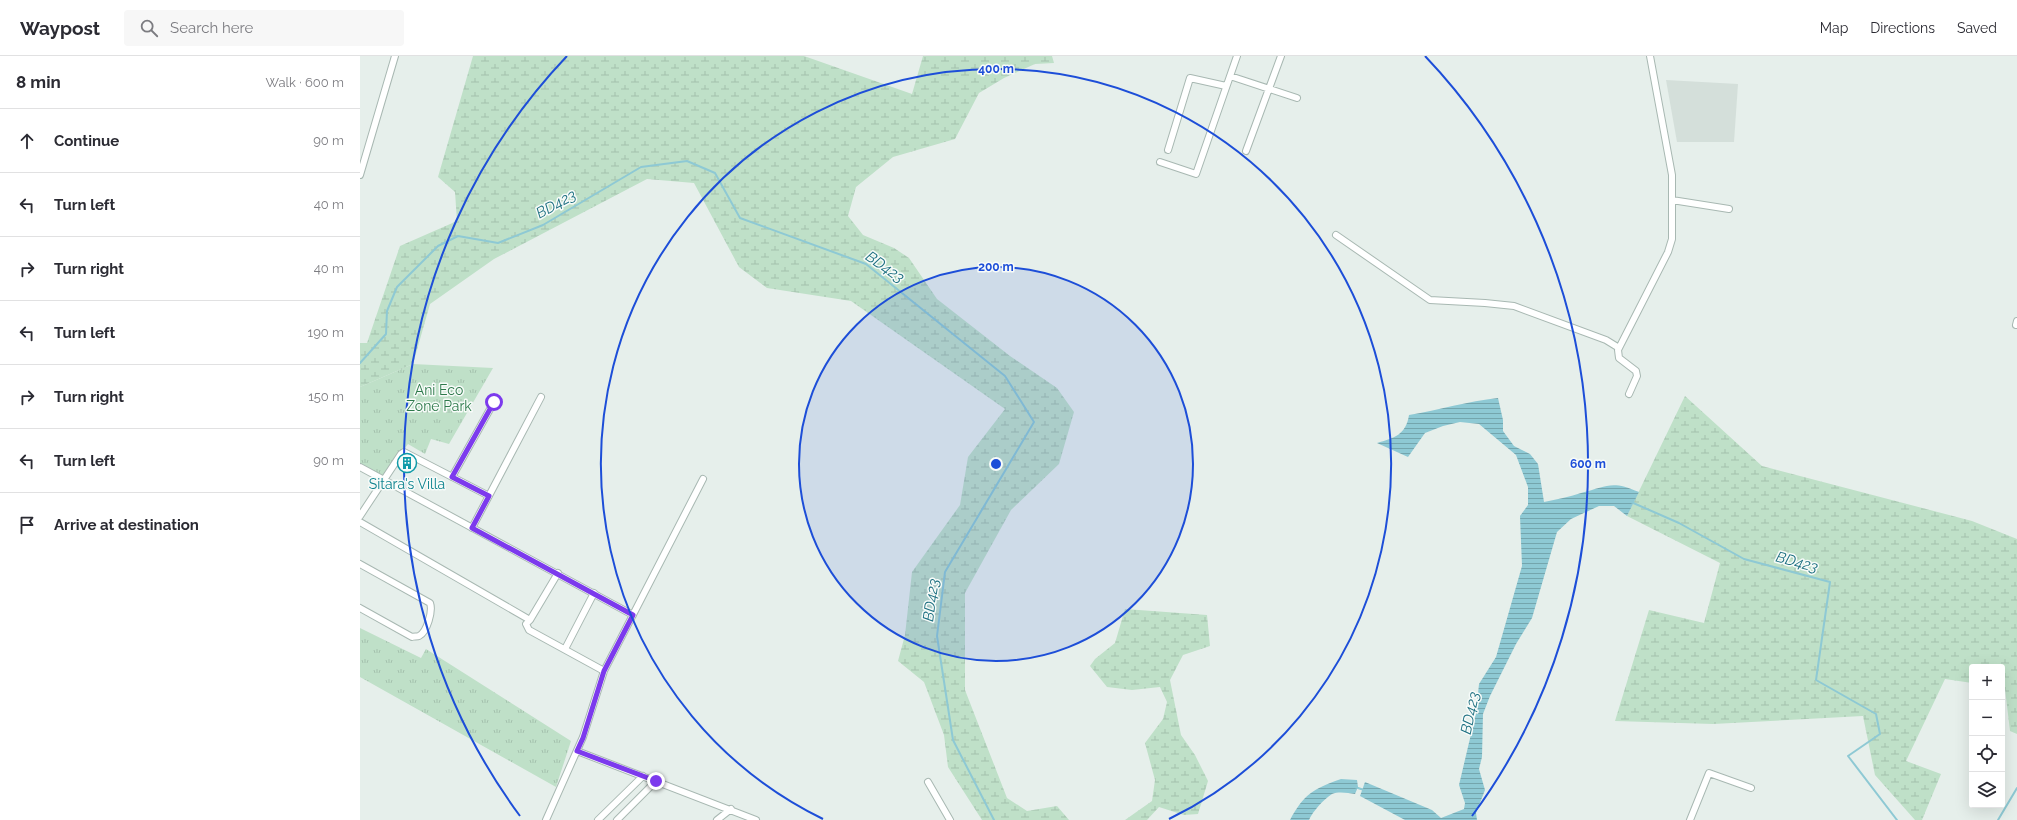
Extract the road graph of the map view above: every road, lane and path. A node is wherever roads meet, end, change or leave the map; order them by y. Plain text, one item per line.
1 (395, 56) edge
2 (1238, 56) edge
3 (1281, 56) edge
4 (1650, 56) edge
5 (1230, 76) junction
6 (1226, 86) junction
7 (1269, 89) junction
8 (1297, 98) dead end
9 (1168, 150) dead end
10 (1246, 150) dead end
11 (1160, 162) dead end
12 (360, 175) edge
13 (1672, 200) junction
14 (1729, 209) dead end
15 (1336, 235) dead end
16 (1619, 348) junction
17 (1630, 394) dead end
18 (541, 397) dead end
19 (494, 402) dead end
20 (360, 468) edge
21 (452, 477) junction
22 (703, 479) dead end
23 (383, 481) junction
24 (489, 496) junction
25 (360, 516) edge
26 (360, 522) edge
27 (472, 528) junction
28 (360, 564) edge
29 (558, 574) junction
30 (594, 593) junction
31 (360, 608) edge
32 (633, 615) junction
33 (530, 620) junction
34 (565, 649) junction
35 (604, 671) junction
36 (577, 751) junction
37 (643, 776) junction
38 (656, 781) junction
39 (928, 782) dead end
40 (1751, 788) dead end
41 (731, 809) junction
42 (746, 818) edge
43 (546, 820) edge
44 (598, 820) edge
45 (617, 820) edge
46 (717, 820) edge
47 (756, 820) edge
48 (950, 820) edge
49 (1690, 820) edge

1 - 12 street
2 - 5 street
3 - 7 street
4 - 13 street
5 - 6 street
5 - 7 street
6 - 9 street
6 - 11 street
7 - 8 street
7 - 10 street
13 - 14 street
13 - 16 street
15 - 16 street
16 - 17 street
18 - 24 street
19 - 21 street
20 - 23 street
21 - 23 street
21 - 24 street
22 - 32 street
23 - 25 street
23 - 27 street
24 - 27 street
26 - 33 street
27 - 29 street
28 - 31 street
29 - 30 street
29 - 33 street
30 - 32 street
30 - 34 street
32 - 35 street
33 - 34 street
34 - 35 street
35 - 36 street
36 - 37 street
36 - 43 street
37 - 38 street
37 - 44 street
38 - 41 street
38 - 45 street
39 - 48 street
40 - 49 street
41 - 42 street
41 - 46 street
42 - 47 street

